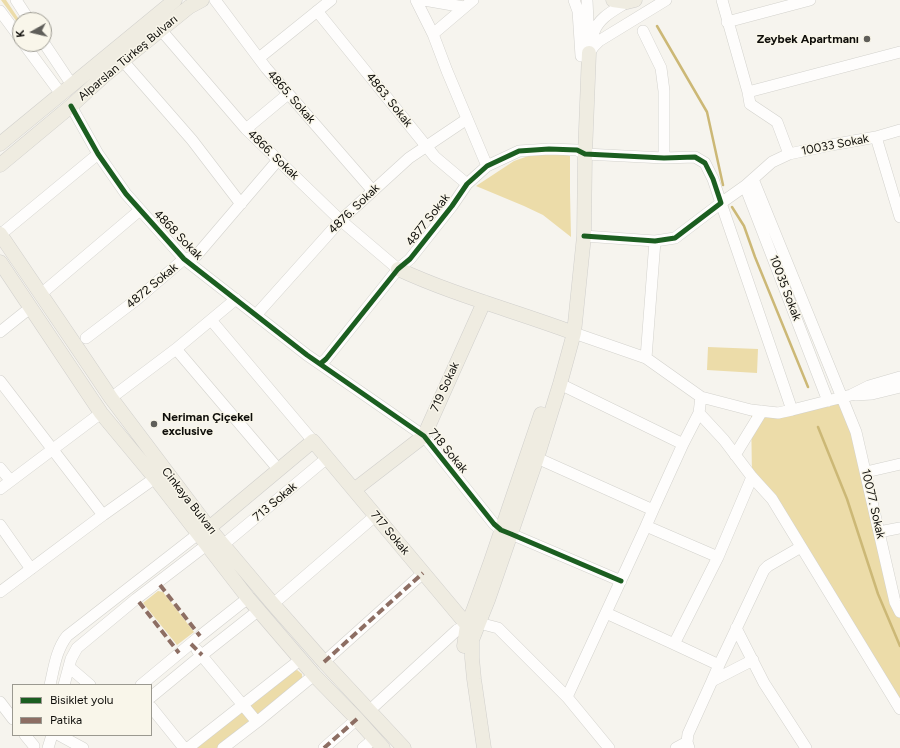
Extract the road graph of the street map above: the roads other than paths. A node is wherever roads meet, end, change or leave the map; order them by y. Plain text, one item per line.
1 (16, 0) edge
2 (175, 0) edge
3 (202, 0) edge
4 (215, 0) edge
5 (331, 0) edge
6 (416, 0) edge
7 (424, 0) edge
8 (574, 0) edge
9 (587, 0) edge
10 (613, 0) edge
11 (666, 0) edge
12 (722, 0) edge
13 (810, 0) edge
14 (631, 1) edge
15 (469, 4) edge
16 (0, 11) edge
17 (317, 11) junction
18 (24, 12) edge
19 (727, 22) junction
20 (12, 27) edge
21 (161, 30) junction
22 (643, 31) dead end
23 (433, 34) junction
24 (31, 52) edge
25 (48, 52) edge
26 (900, 52) edge
27 (585, 55) junction
28 (259, 58) junction
29 (123, 61) junction
30 (66, 89) junction
31 (748, 92) junction
32 (288, 94) junction
33 (71, 106) junction
34 (467, 119) junction
35 (246, 129) junction
36 (900, 130) edge
37 (876, 137) junction
38 (0, 144) edge
39 (426, 146) junction
40 (581, 152) junction
41 (98, 154) junction
42 (789, 154) junction
43 (664, 158) junction
44 (278, 160) junction
45 (0, 165) edge
46 (487, 166) junction
47 (749, 182) junction
48 (467, 184) junction
49 (373, 191) junction
50 (721, 203) junction
51 (241, 204) junction
52 (140, 210) junction
53 (900, 217) edge
54 (341, 220) junction
55 (0, 234) edge
56 (584, 236) junction
57 (655, 241) junction
58 (184, 259) junction
59 (0, 262) edge
60 (398, 269) junction
61 (41, 294) junction
62 (236, 299) junction
63 (484, 302) junction
64 (30, 308) junction
65 (256, 315) junction
66 (211, 320) junction
67 (570, 331) junction
68 (0, 332) edge
69 (86, 338) dead end
70 (176, 349) junction
71 (646, 358) junction
72 (320, 364) junction
73 (900, 377) edge
74 (0, 381) edge
75 (560, 384) junction
76 (900, 387) edge
77 (846, 396) junction
78 (701, 397) junction
79 (111, 398) junction
80 (828, 401) junction
81 (792, 410) junction
82 (762, 411) junction
83 (101, 413) junction
84 (699, 413) junction
85 (424, 436) junction
86 (313, 441) junction
87 (683, 444) junction
88 (52, 449) junction
89 (735, 455) junction
90 (327, 458) junction
91 (537, 458) junction
92 (900, 464) edge
93 (0, 468) edge
94 (279, 470) junction
95 (866, 472) junction
96 (752, 477) junction
97 (155, 478) junction
98 (10, 480) junction
99 (0, 488) edge
100 (354, 490) junction
101 (653, 510) junction
102 (103, 515) junction
103 (376, 516) junction
104 (0, 526) edge
105 (646, 526) junction
106 (900, 528) edge
107 (506, 532) junction
108 (879, 532) junction
109 (211, 538) junction
110 (801, 547) junction
111 (718, 556) junction
112 (31, 569) junction
113 (423, 573) junction
114 (621, 581) junction
115 (896, 590) edge
116 (0, 592) edge
117 (248, 598) junction
118 (273, 604) junction
119 (259, 610) junction
120 (900, 612) edge
121 (606, 614) junction
122 (473, 624) junction
123 (736, 628) junction
124 (191, 644) junction
125 (674, 644) junction
126 (202, 655) junction
127 (301, 659) junction
128 (753, 660) junction
129 (324, 662) junction
130 (719, 665) junction
131 (69, 667) junction
132 (314, 675) junction
133 (712, 681) junction
134 (50, 684) edge
135 (64, 684) edge
136 (89, 684) edge
137 (142, 684) edge
138 (152, 696) edge
139 (567, 697) junction
140 (0, 702) edge
141 (243, 705) junction
142 (152, 709) edge
143 (900, 709) edge
144 (370, 710) junction
145 (12, 718) edge
146 (357, 719) junction
147 (257, 722) junction
148 (27, 736) edge
149 (37, 736) edge
150 (52, 736) edge
151 (61, 736) edge
152 (379, 743) edge
153 (688, 745) edge
154 (801, 746) edge
155 (34, 747) edge
156 (48, 748) edge
157 (83, 748) edge
158 (184, 748) edge
159 (188, 748) edge
160 (223, 748) edge
161 (324, 748) edge
162 (363, 748) edge
163 (404, 748) edge
164 (475, 748) edge
165 (484, 748) edge
166 (609, 748) edge
167 (676, 748) edge

1 - 18 street
2 - 30 main road, Alparslan Türkeş Bulvarı
3 - 21 main road, Alparslan Türkeş Bulvarı
4 - 28 street, 4865. Sokak
5 - 17 street
6 - 23 street
7 - 15 street
8 - 27 street
9 - 27 street
10 - 14 main road
11 - 27 street
12 - 19 street, 10033 Sokak
13 - 19 street
14 - 27 street
15 - 23 street
16 - 20 street
17 - 28 street
17 - 39 street, 4863. Sokak
19 - 31 street, 10033 Sokak
21 - 29 main road, Alparslan Türkeş Bulvarı
21 - 35 street, 4866. Sokak
22 - 43 street
23 - 34 street
24 - 30 street
25 - 30 street
26 - 31 street
27 - 40 main road
28 - 32 street, 4865. Sokak
29 - 33 main road, Alparslan Türkeş Bulvarı
29 - 51 street
30 - 38 main road, Alparslan Türkeş Bulvarı
31 - 42 street, 10033 Sokak
32 - 35 street
32 - 49 street, 4865. Sokak
33 - 41 street, 4868 Sokak
33 - 45 main road, Alparslan Türkeş Bulvarı
34 - 39 street, 4876. Sokak
34 - 46 street
35 - 44 street, 4866. Sokak
36 - 37 street
37 - 42 street, 10033 Sokak
37 - 53 street, 10033 Sokak
39 - 48 street, 4863. Sokak
39 - 49 street, 4876. Sokak
40 - 43 street, 4877 Sokak
40 - 46 street, 4877 Sokak
40 - 56 main road
40 - 67 main road
41 - 52 street, 4868 Sokak
41 - 55 street
42 - 47 street
43 - 50 street, 4877 Sokak
44 - 51 street, 4872 Sokak
44 - 54 street, 4866. Sokak
46 - 48 street, 4877 Sokak
47 - 50 street
47 - 77 street, 10035 Sokak
47 - 80 street, 10035 Sokak
48 - 60 street, 4877 Sokak
49 - 54 street, 4876. Sokak
50 - 57 street
50 - 81 street, 4877 Sokak
51 - 58 street, 4872 Sokak
52 - 58 street, 4868 Sokak
52 - 61 street
54 - 60 street, 4866. Sokak
54 - 65 street, 4876. Sokak
55 - 61 main road, Cinkaya Bulvarı
56 - 57 street
56 - 67 main road
57 - 71 street
58 - 62 street, 4868 Sokak
58 - 69 street, 4872 Sokak
59 - 64 main road, Cinkaya Bulvarı
60 - 63 main road
60 - 72 street, 4877 Sokak
61 - 79 main road, Cinkaya Bulvarı
62 - 65 street, 4868 Sokak
62 - 66 street
63 - 67 main road
63 - 85 main road, 719 Sokak
64 - 68 street
64 - 83 main road, Cinkaya Bulvarı
65 - 72 street, 4868 Sokak
66 - 70 street
66 - 86 street
67 - 71 street
67 - 75 main road
67 - 107 main road
70 - 79 street
70 - 94 street
71 - 78 street
72 - 85 street, 718 Sokak
73 - 77 street
74 - 88 street
75 - 87 street
75 - 91 main road
76 - 77 street
77 - 80 street
77 - 95 street, 10077. Sokak
78 - 82 street
78 - 84 street
79 - 109 main road, Cinkaya Bulvarı
80 - 81 street
81 - 82 street
82 - 89 street
83 - 88 street
83 - 97 main road, Cinkaya Bulvarı
84 - 87 street
84 - 89 street
85 - 100 main road, 719 Sokak
85 - 107 street, 718 Sokak
86 - 90 main road, 717 Sokak
86 - 94 main road, 713 Sokak
87 - 101 street
88 - 98 street
88 - 102 street
89 - 96 street
90 - 100 main road, 717 Sokak
90 - 109 street, 713 Sokak
91 - 101 street
91 - 107 main road
92 - 95 street
93 - 98 street
94 - 109 main road, 713 Sokak
95 - 108 street, 10077. Sokak
96 - 110 street
96 - 111 street
97 - 102 street
97 - 109 main road, Cinkaya Bulvarı
98 - 99 street
100 - 103 main road, 717 Sokak
101 - 105 street
102 - 112 street
103 - 113 main road, 717 Sokak
103 - 118 street
104 - 112 street
105 - 111 street
105 - 114 street
106 - 108 street
107 - 114 street
107 - 122 main road
108 - 115 street, 10077. Sokak
109 - 117 main road, Cinkaya Bulvarı
109 - 118 main road, Cinkaya Bulvarı
109 - 131 street
109 - 134 street
110 - 123 street
110 - 143 street
111 - 125 street
112 - 116 street
113 - 122 main road, 717 Sokak
113 - 129 street
114 - 121 street
115 - 120 street, 10077. Sokak
117 - 119 main road, Cinkaya Bulvarı
117 - 124 street
118 - 129 main road, Cinkaya Bulvarı
119 - 126 street
119 - 127 main road, Cinkaya Bulvarı
121 - 125 street
121 - 139 street
122 - 139 street
122 - 144 street
122 - 164 main road
122 - 165 main road
123 - 128 street
123 - 130 street
124 - 126 street
124 - 137 street
125 - 130 street
126 - 138 street
126 - 141 street
127 - 132 main road, Cinkaya Bulvarı
127 - 141 street
128 - 133 street
128 - 154 street
129 - 144 main road, Cinkaya Bulvarı
130 - 133 street
131 - 135 street
131 - 136 street
132 - 146 main road, Cinkaya Bulvarı
132 - 147 street
133 - 153 street
139 - 166 street
140 - 145 street
141 - 147 street
141 - 159 street
142 - 158 street
144 - 163 main road, Cinkaya Bulvarı
146 - 152 main road, Cinkaya Bulvarı
146 - 161 street
147 - 160 street
148 - 155 street
149 - 155 street
150 - 156 street
151 - 157 street
152 - 162 street
153 - 167 street

